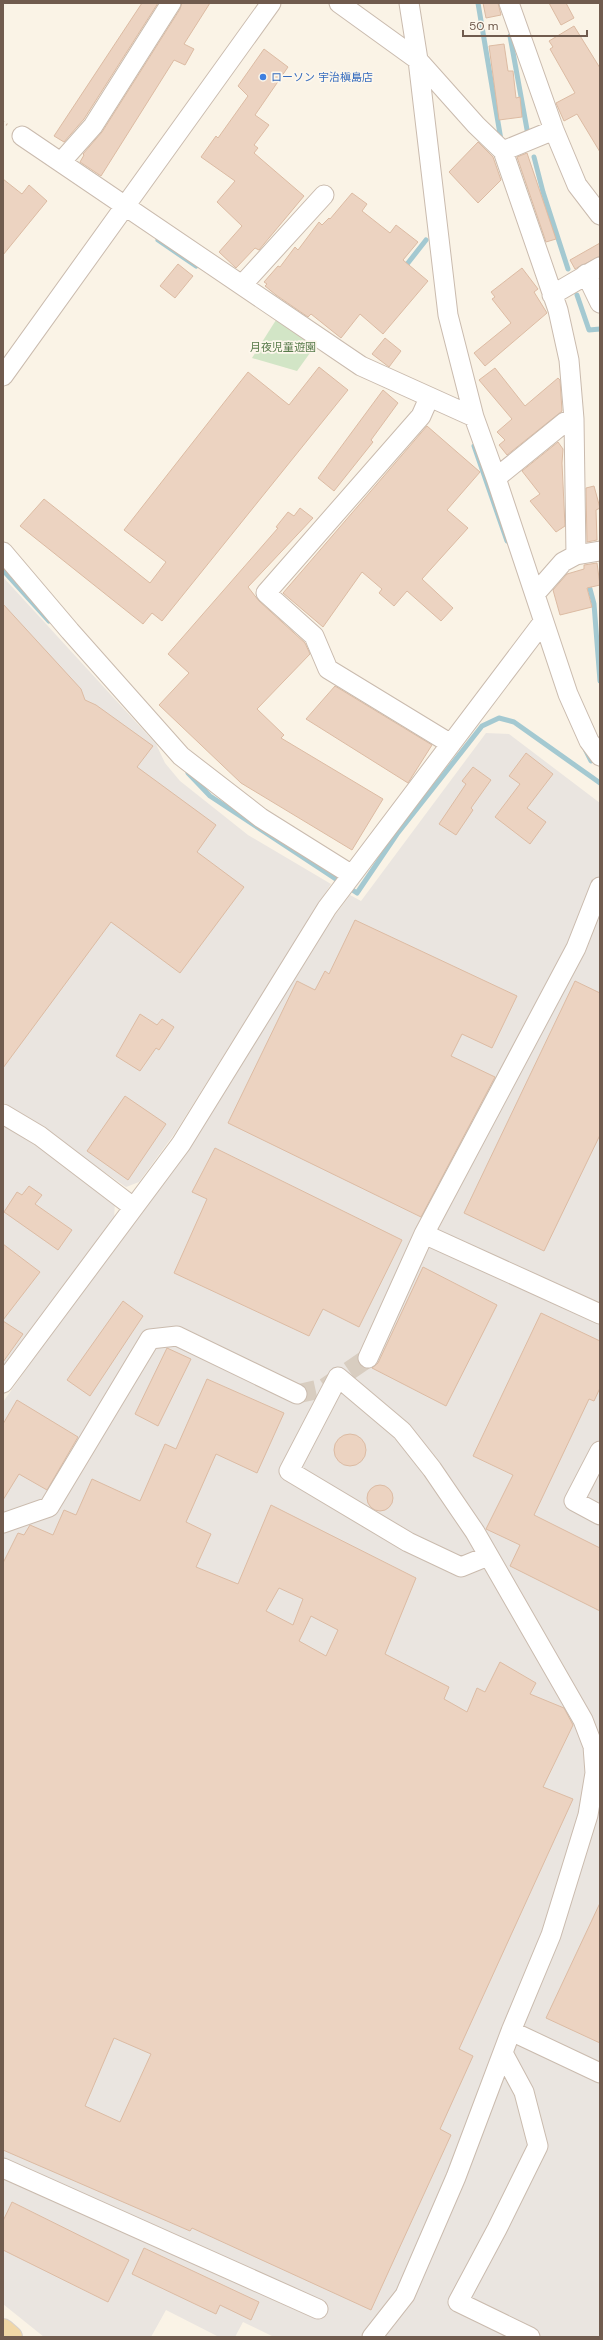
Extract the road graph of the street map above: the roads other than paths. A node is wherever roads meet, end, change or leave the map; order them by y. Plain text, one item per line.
1 (171, 3) edge
2 (270, 3) edge
3 (339, 3) edge
4 (409, 3) edge
5 (509, 3) edge
6 (418, 60) junction
7 (554, 130) junction
8 (22, 136) dead end
9 (503, 151) junction
10 (61, 162) junction
11 (324, 194) dead end
12 (125, 206) junction
13 (600, 215) edge
14 (593, 271) edge
15 (242, 285) junction
16 (552, 295) junction
17 (600, 303) edge
18 (3, 376) edge
19 (429, 398) junction
20 (474, 417) junction
21 (574, 419) junction
22 (496, 478) junction
23 (600, 551) edge
24 (3, 552) edge
25 (576, 555) junction
26 (535, 594) junction
27 (543, 622) junction
28 (451, 744) junction
29 (600, 756) edge
30 (352, 874) junction
31 (600, 887) edge
32 (3, 1114) edge
33 (133, 1207) junction
34 (424, 1234) junction
35 (600, 1314) edge
36 (368, 1358) tunnel mouth
37 (3, 1383) edge
38 (297, 1394) tunnel mouth
39 (600, 1451) edge
40 (600, 1515) edge
41 (3, 1523) edge
42 (488, 1556) junction
43 (511, 2031) junction
44 (503, 2054) junction
45 (600, 2074) edge
46 (3, 2168) edge
47 (318, 2309) dead end
48 (3, 2330) edge
49 (11, 2337) edge
50 (372, 2337) edge
51 (530, 2337) edge

1 - 10 street
2 - 12 street
3 - 6 street
4 - 6 street
5 - 7 street
6 - 9 street
6 - 20 street
7 - 9 street
7 - 13 street
8 - 10 street
9 - 16 street
10 - 12 street
11 - 15 street
12 - 15 street
12 - 18 street
14 - 16 street
14 - 17 street
15 - 19 street
16 - 21 street
19 - 20 street
19 - 28 street
20 - 22 street
21 - 22 street
21 - 25 street
22 - 26 street
23 - 25 street
24 - 30 street
25 - 26 street
26 - 27 street
27 - 28 street
27 - 29 street
28 - 30 street
30 - 33 street
31 - 34 street
32 - 33 street
33 - 37 street
34 - 35 street
34 - 36 street
38 - 41 street
39 - 40 street
42 - 42 street
42 - 43 street
43 - 44 street
43 - 45 street
44 - 50 street
44 - 51 street
46 - 47 street
48 - 49 main road

